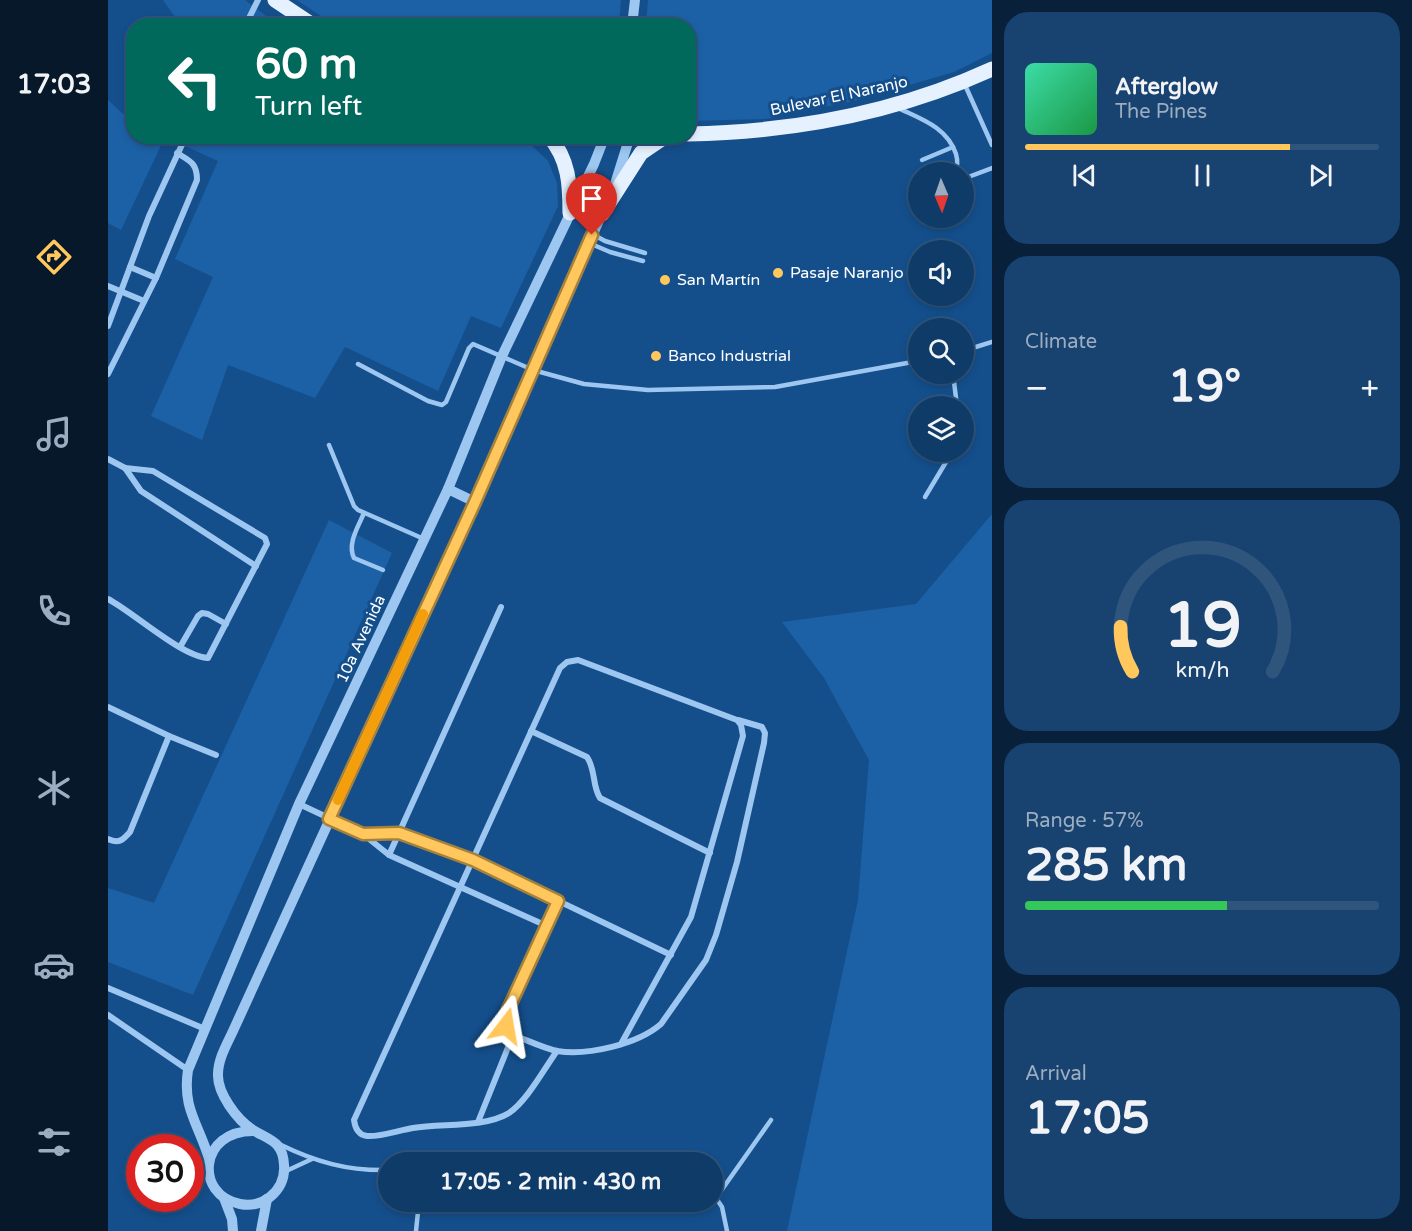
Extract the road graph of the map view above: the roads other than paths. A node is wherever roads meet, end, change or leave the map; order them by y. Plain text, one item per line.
1 (258, 0) edge
2 (275, 0) edge
3 (635, 0) edge
4 (249, 18) edge
5 (302, 18) edge
6 (633, 18) edge
7 (992, 69) edge
8 (964, 82) junction
9 (892, 106) junction
10 (696, 134) edge
11 (182, 144) edge
12 (555, 144) edge
13 (601, 144) edge
14 (628, 144) edge
15 (654, 144) edge
16 (992, 145) edge
17 (953, 147) junction
18 (177, 153) junction
19 (922, 160) dead end
20 (958, 162) edge
21 (992, 168) edge
22 (974, 175) edge
23 (570, 213) junction
24 (602, 214) junction
25 (591, 239) junction
26 (645, 253) dead end
27 (643, 261) dead end
28 (130, 267) junction
29 (156, 278) junction
30 (108, 286) edge
31 (121, 291) junction
32 (144, 301) junction
33 (108, 326) edge
34 (992, 342) edge
35 (974, 348) edge
36 (502, 356) junction
37 (908, 363) edge
38 (358, 364) dead end
39 (533, 370) junction
40 (108, 374) edge
41 (329, 445) dead end
42 (108, 459) edge
43 (946, 462) edge
44 (125, 468) junction
45 (448, 489) junction
46 (925, 497) dead end
47 (475, 502) junction
48 (364, 513) junction
49 (424, 539) junction
50 (256, 566) junction
51 (382, 570) dead end
52 (108, 598) edge
53 (501, 607) dead end
54 (226, 624) junction
55 (180, 646) junction
56 (108, 707) edge
57 (737, 720) junction
58 (531, 731) junction
59 (169, 736) junction
60 (216, 755) dead end
61 (299, 804) junction
62 (329, 819) junction
63 (399, 833) junction
64 (363, 834) junction
65 (108, 839) edge
66 (710, 853) junction
67 (389, 855) junction
68 (473, 860) junction
69 (460, 887) junction
70 (558, 901) junction
71 (547, 926) junction
72 (671, 955) junction
73 (108, 988) edge
74 (108, 1015) edge
75 (205, 1029) junction
76 (513, 1035) junction
77 (621, 1044) junction
78 (557, 1051) junction
79 (188, 1070) junction
80 (771, 1120) dead end
81 (478, 1122) junction
82 (254, 1131) junction
83 (273, 1141) junction
84 (313, 1158) junction
85 (209, 1160) junction
86 (378, 1170) edge
87 (284, 1172) junction
88 (723, 1185) edge
89 (224, 1198) junction
90 (267, 1199) junction
91 (417, 1212) edge
92 (723, 1212) edge
93 (233, 1231) edge
94 (261, 1231) edge
95 (416, 1231) edge
96 (727, 1231) edge

1 - 4 street
2 - 5 main road
3 - 6 street
7 - 8 main road, Bulevar El Naranjo
8 - 9 main road, Bulevar El Naranjo
8 - 16 lane
9 - 10 main road, Bulevar El Naranjo
9 - 17 lane
11 - 18 street
12 - 23 main road
13 - 23 street, 10a Avenida
14 - 24 street
15 - 24 main road
17 - 19 lane
17 - 20 lane
18 - 28 street
18 - 29 street
21 - 22 lane
23 - 36 street, 10a Avenida
24 - 25 street
25 - 26 lane
25 - 27 lane
25 - 39 street
28 - 29 street
28 - 31 street
29 - 32 street
30 - 31 street
31 - 32 street
31 - 33 street
32 - 40 street
34 - 35 lane
36 - 38 lane
36 - 39 lane
36 - 45 street, 10a Avenida
37 - 39 lane
39 - 47 street
41 - 48 lane
42 - 44 street
43 - 46 lane
44 - 50 street
44 - 50 street
45 - 47 street
45 - 49 street, 10a Avenida
47 - 62 street
48 - 49 lane
48 - 51 lane
49 - 61 street, 10a Avenida
50 - 54 street
52 - 55 street
53 - 63 street
54 - 55 street
54 - 55 street
56 - 59 street
57 - 58 street
57 - 66 street
57 - 77 street
58 - 66 street
58 - 68 street
59 - 60 street
59 - 65 street
61 - 62 street
61 - 75 street, 10a Avenida
62 - 64 street
62 - 82 street
63 - 64 street
63 - 67 street
63 - 68 street
64 - 67 street
66 - 72 street
67 - 69 street
68 - 69 street
68 - 70 street
69 - 71 street
69 - 81 street
70 - 71 street
70 - 72 street
71 - 76 street
72 - 77 street
73 - 75 street
74 - 79 street
75 - 79 street, 10a Avenida
76 - 78 street
76 - 81 street
77 - 78 street
78 - 81 street
79 - 85 street, 10a Avenida
80 - 88 lane
82 - 83 street
82 - 85 street
83 - 84 lane
83 - 87 street
84 - 86 lane
84 - 87 lane
85 - 89 street
87 - 90 street
89 - 90 street
89 - 93 street
90 - 94 street
91 - 95 lane
92 - 96 lane

